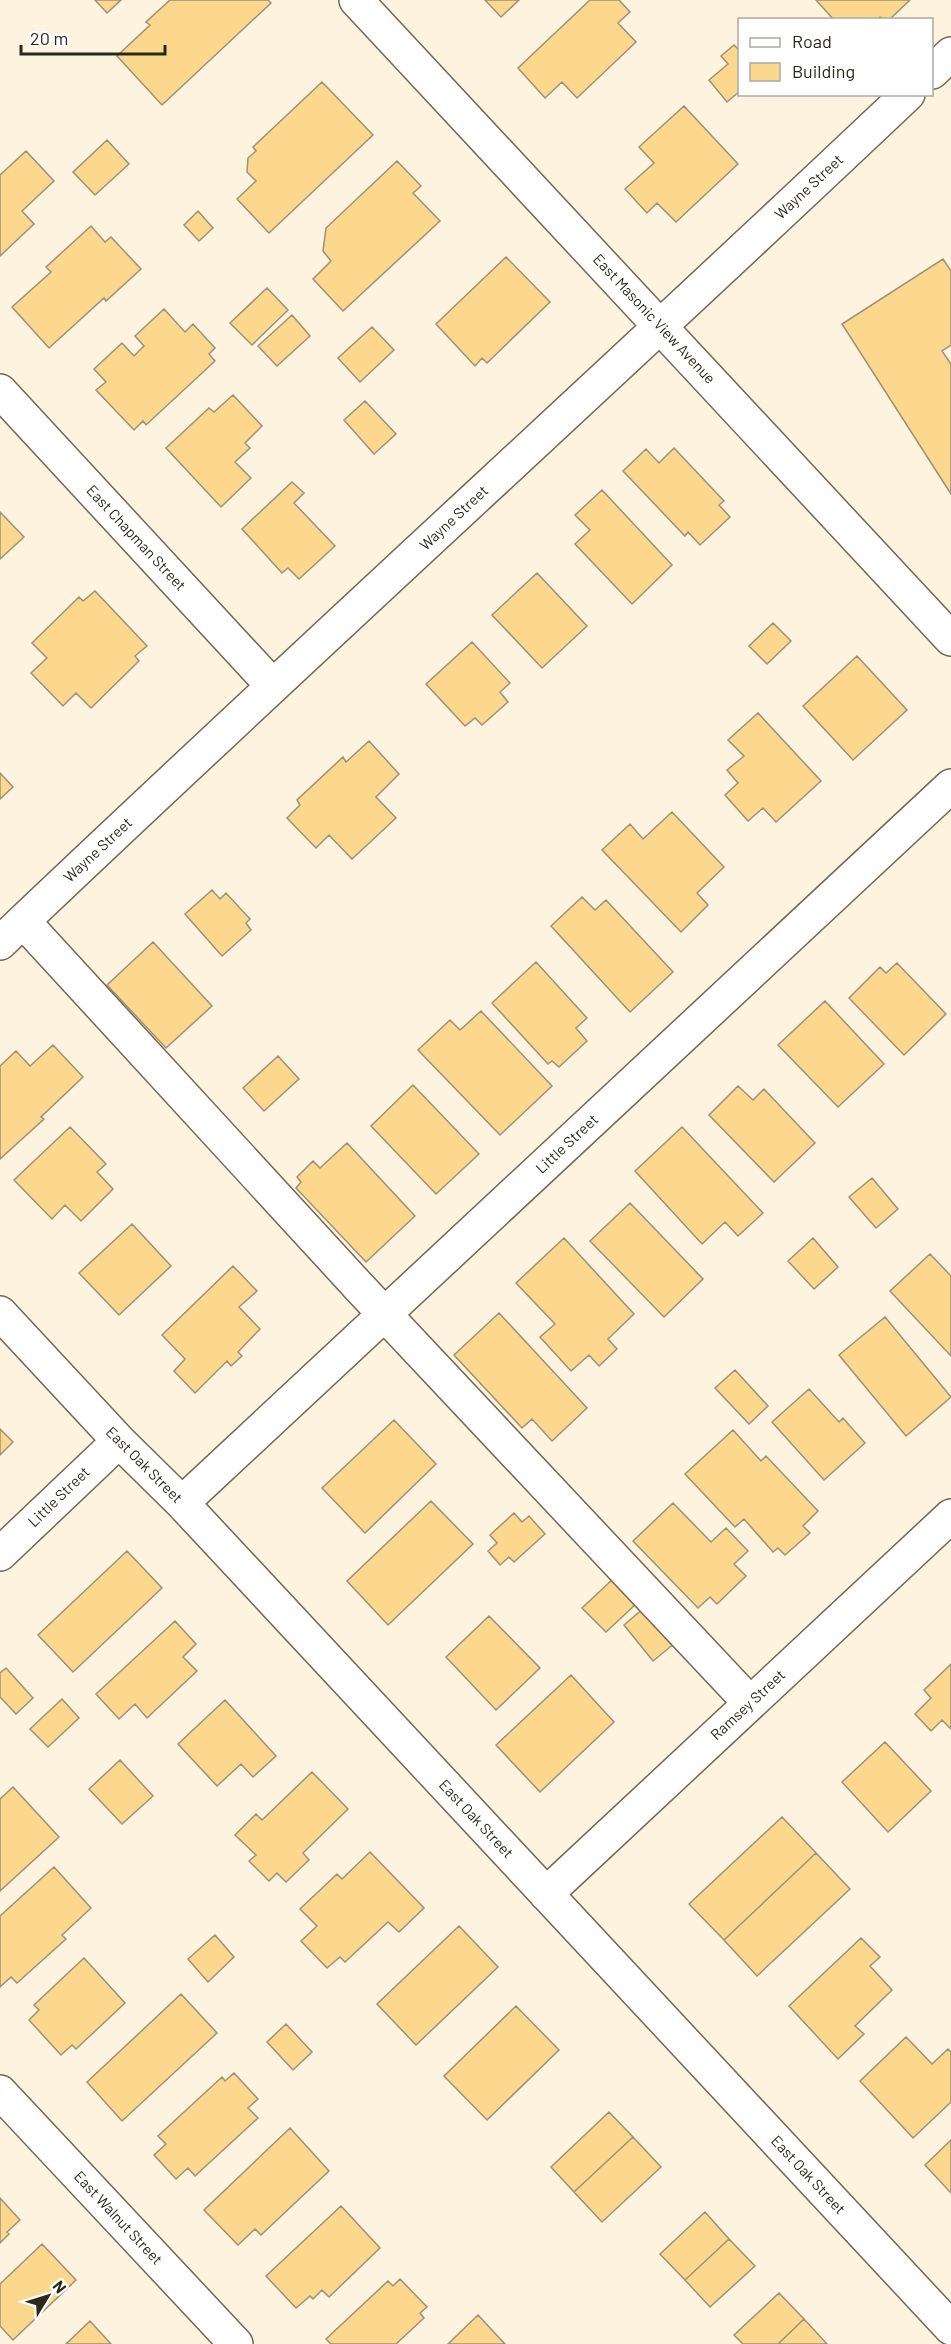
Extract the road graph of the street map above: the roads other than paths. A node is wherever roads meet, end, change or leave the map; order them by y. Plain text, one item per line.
1 (356, 0) edge
2 (951, 54) edge
3 (933, 71) edge
4 (906, 96) edge
5 (662, 327) junction
6 (0, 390) edge
7 (951, 639) edge
8 (272, 685) junction
9 (951, 786) edge
10 (11, 932) edge
11 (0, 1312) edge
12 (384, 1314) junction
13 (119, 1440) junction
14 (182, 1503) junction
15 (951, 1516) edge
16 (0, 1554) edge
17 (750, 1703) junction
18 (546, 1894) junction
19 (0, 2092) edge
20 (951, 2328) edge
21 (236, 2344) edge

1 - 5 street, East Masonic View Avenue
2 - 3 street
4 - 5 street, Wayne Street
5 - 7 street, East Masonic View Avenue
5 - 8 street, Wayne Street
6 - 8 street, East Chapman Street
8 - 10 street, Wayne Street
9 - 12 street, Little Street
10 - 12 street
11 - 13 street, East Oak Street
12 - 14 street, Little Street
12 - 17 street
13 - 14 street, East Oak Street
13 - 16 street, Little Street
14 - 18 street, East Oak Street
15 - 17 street, Ramsey Street
17 - 18 street, Ramsey Street
18 - 20 street, East Oak Street
19 - 21 street, East Walnut Street

